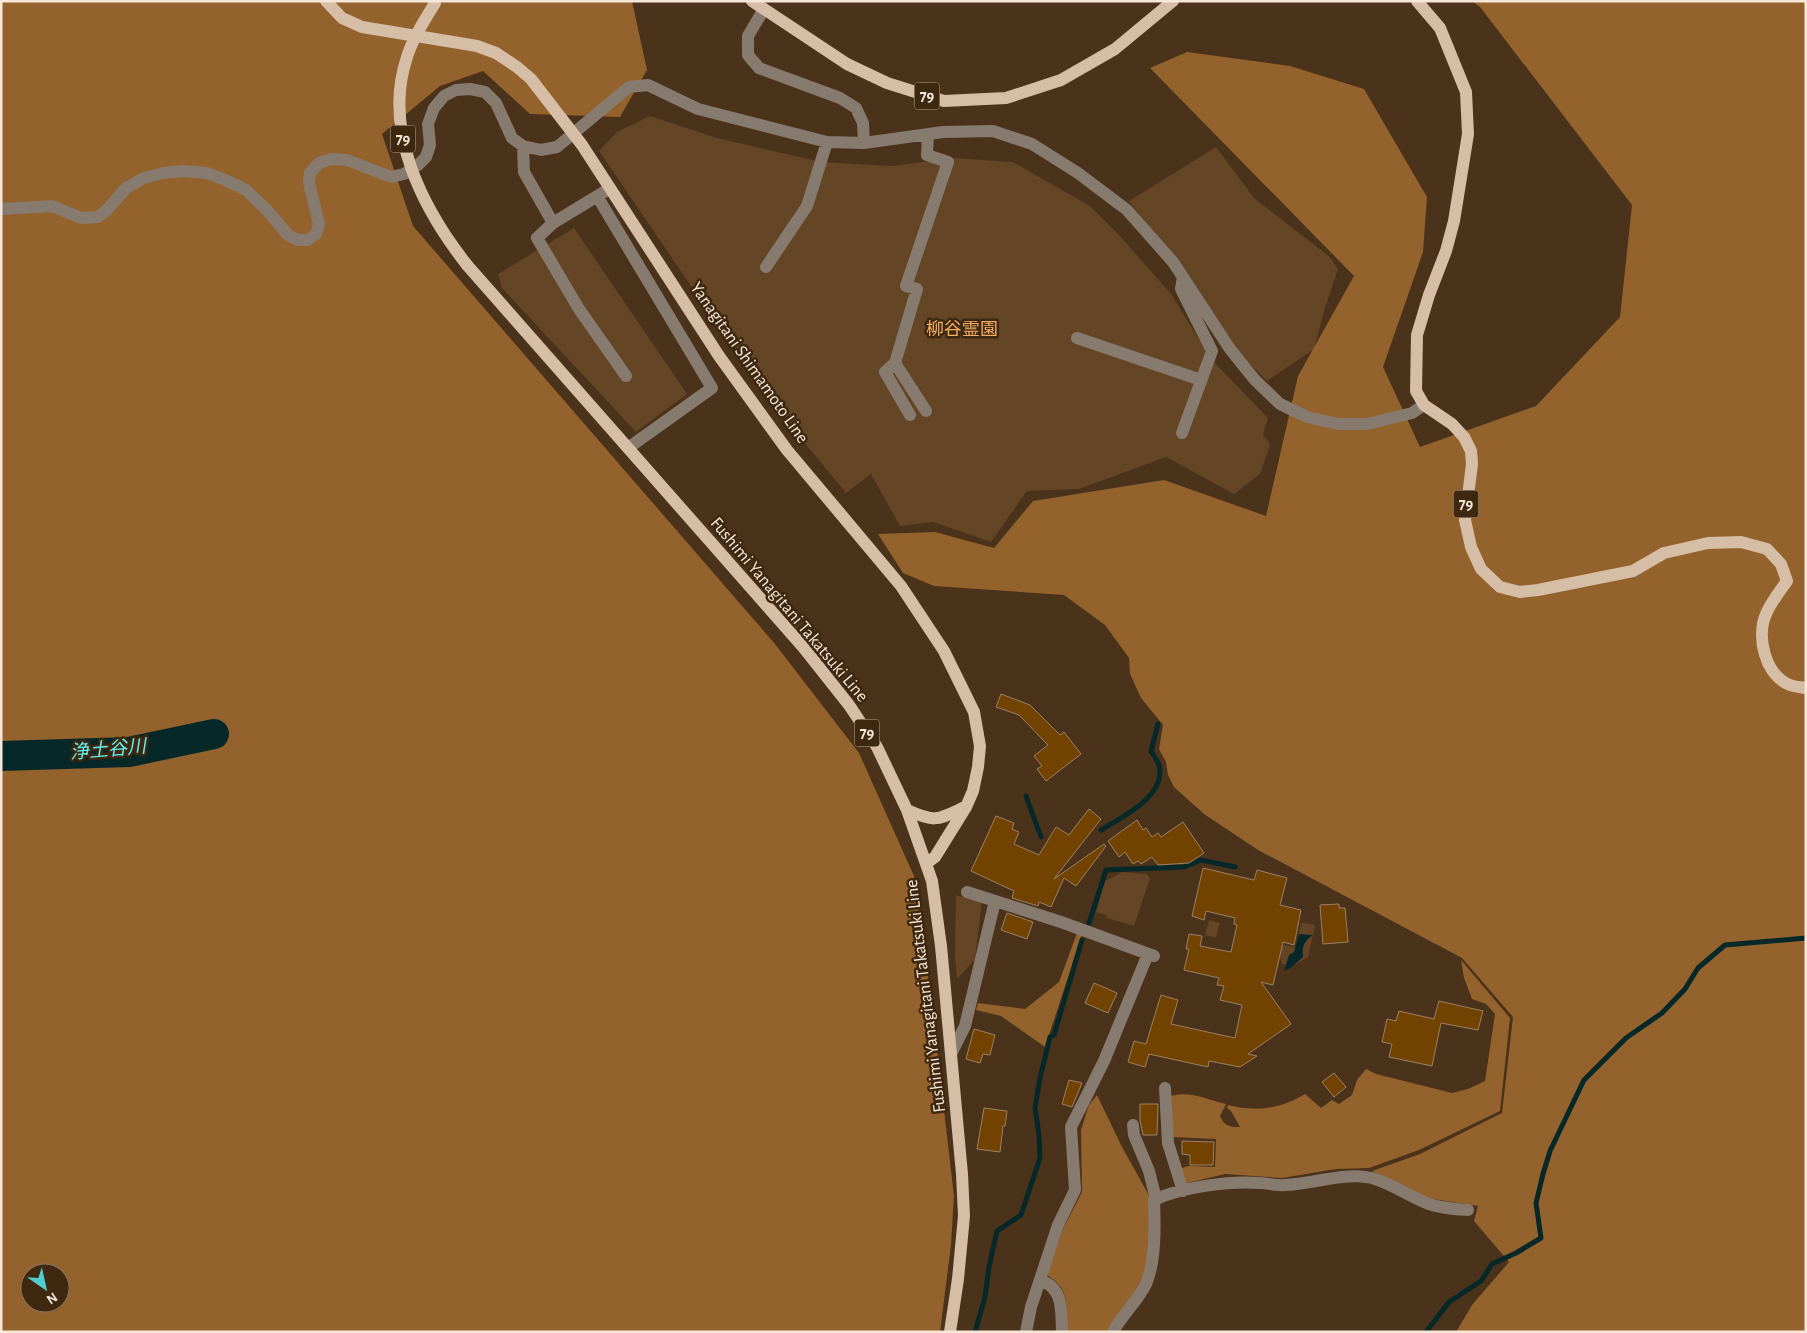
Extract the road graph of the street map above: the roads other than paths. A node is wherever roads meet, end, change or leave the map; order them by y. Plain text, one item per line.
1 (326, 1) edge
2 (752, 1) edge
3 (1173, 1) edge
4 (1417, 1) edge
5 (436, 2) edge
6 (764, 9) junction
7 (573, 133) junction
8 (928, 134) junction
9 (827, 142) junction
10 (864, 143) junction
11 (523, 146) junction
12 (610, 188) junction
13 (597, 196) junction
14 (1, 209) edge
15 (552, 223) junction
16 (766, 268) dead end
17 (1183, 277) junction
18 (1078, 338) dead end
19 (895, 363) junction
20 (626, 376) dead end
21 (1201, 380) junction
22 (1424, 405) junction
23 (926, 411) dead end
24 (910, 415) dead end
25 (1182, 433) dead end
26 (628, 448) junction
27 (1806, 688) edge
28 (966, 807) junction
29 (907, 810) junction
30 (927, 863) junction
31 (967, 892) dead end
32 (994, 905) dead end
33 (952, 1054) junction
34 (1165, 1088) dead end
35 (1132, 1125) dead end
36 (1183, 1191) junction
37 (1156, 1199) junction
38 (1468, 1210) dead end
39 (1040, 1280) junction
40 (950, 1332) edge
41 (1026, 1332) edge
42 (1062, 1332) edge
43 (1113, 1332) edge

1 - 7 main road, Yanagitani Shimamoto Line
2 - 6 main road, 79
3 - 6 main road, 79
4 - 22 main road
5 - 26 main road, Fushimi Yanagitani Takatsuki Line / 79, bridge
6 - 10 street
7 - 9 street
7 - 11 street
7 - 12 main road, Yanagitani Shimamoto Line
8 - 10 street
8 - 17 street
8 - 19 street
9 - 10 street
9 - 16 street
11 - 14 street
11 - 15 street
12 - 13 street
12 - 28 main road, Yanagitani Shimamoto Line
13 - 15 street
13 - 26 street
15 - 20 street
17 - 21 street
17 - 22 street
18 - 21 street
19 - 23 street
19 - 24 street
21 - 25 street
22 - 27 main road, 79
26 - 29 main road, Fushimi Yanagitani Takatsuki Line / 79
28 - 29 main road
28 - 30 main road, Yanagitani Shimamoto Line
29 - 30 main road, Fushimi Yanagitani Takatsuki Line / 79
30 - 33 main road, Fushimi Yanagitani Takatsuki Line / 79
31 - 39 street
32 - 33 street
33 - 40 main road, Fushimi Yanagitani Takatsuki Line / 79
34 - 36 street
35 - 37 street
36 - 37 street
36 - 38 street
37 - 43 street
39 - 41 street
39 - 42 street

